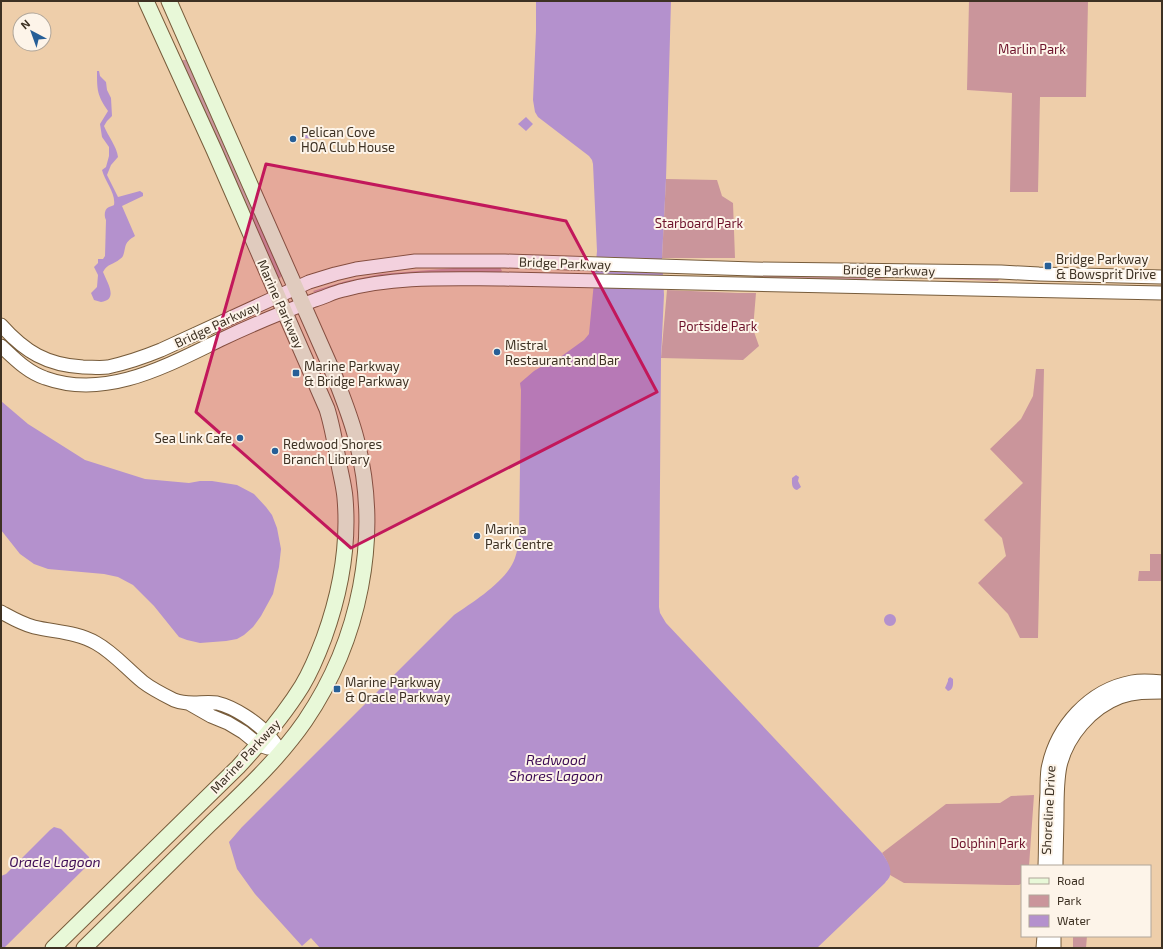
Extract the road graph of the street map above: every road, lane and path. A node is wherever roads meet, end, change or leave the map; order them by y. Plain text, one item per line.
1 (146, 1) edge
2 (169, 1) edge
3 (1162, 277) edge
4 (296, 288) junction
5 (1162, 293) edge
6 (277, 296) junction
7 (302, 304) junction
8 (284, 312) junction
9 (1, 325) edge
10 (1, 346) edge
11 (1, 612) edge
12 (1162, 682) edge
13 (1162, 692) edge
14 (263, 739) junction
15 (281, 752) junction
16 (1045, 865) edge
17 (1056, 865) edge
18 (1044, 937) edge
19 (1054, 937) edge
20 (53, 948) edge
21 (84, 948) edge
22 (1043, 948) edge
23 (1054, 948) edge

1 - 6 main road, Marine Parkway
2 - 4 main road, Marine Parkway
3 - 4 street, Bridge Parkway
4 - 6 street, Bridge Parkway
4 - 7 main road, Marine Parkway
5 - 7 street, Bridge Parkway
6 - 8 main road, Marine Parkway
6 - 9 street, Bridge Parkway
7 - 8 street, Bridge Parkway
7 - 15 main road, Marine Parkway
8 - 10 street, Bridge Parkway
8 - 14 main road, Marine Parkway
11 - 14 street
12 - 16 street, Shoreline Drive
13 - 17 street, Shoreline Drive
14 - 15 street
14 - 20 main road, Marine Parkway
15 - 21 main road, Marine Parkway
18 - 22 street
19 - 23 street

